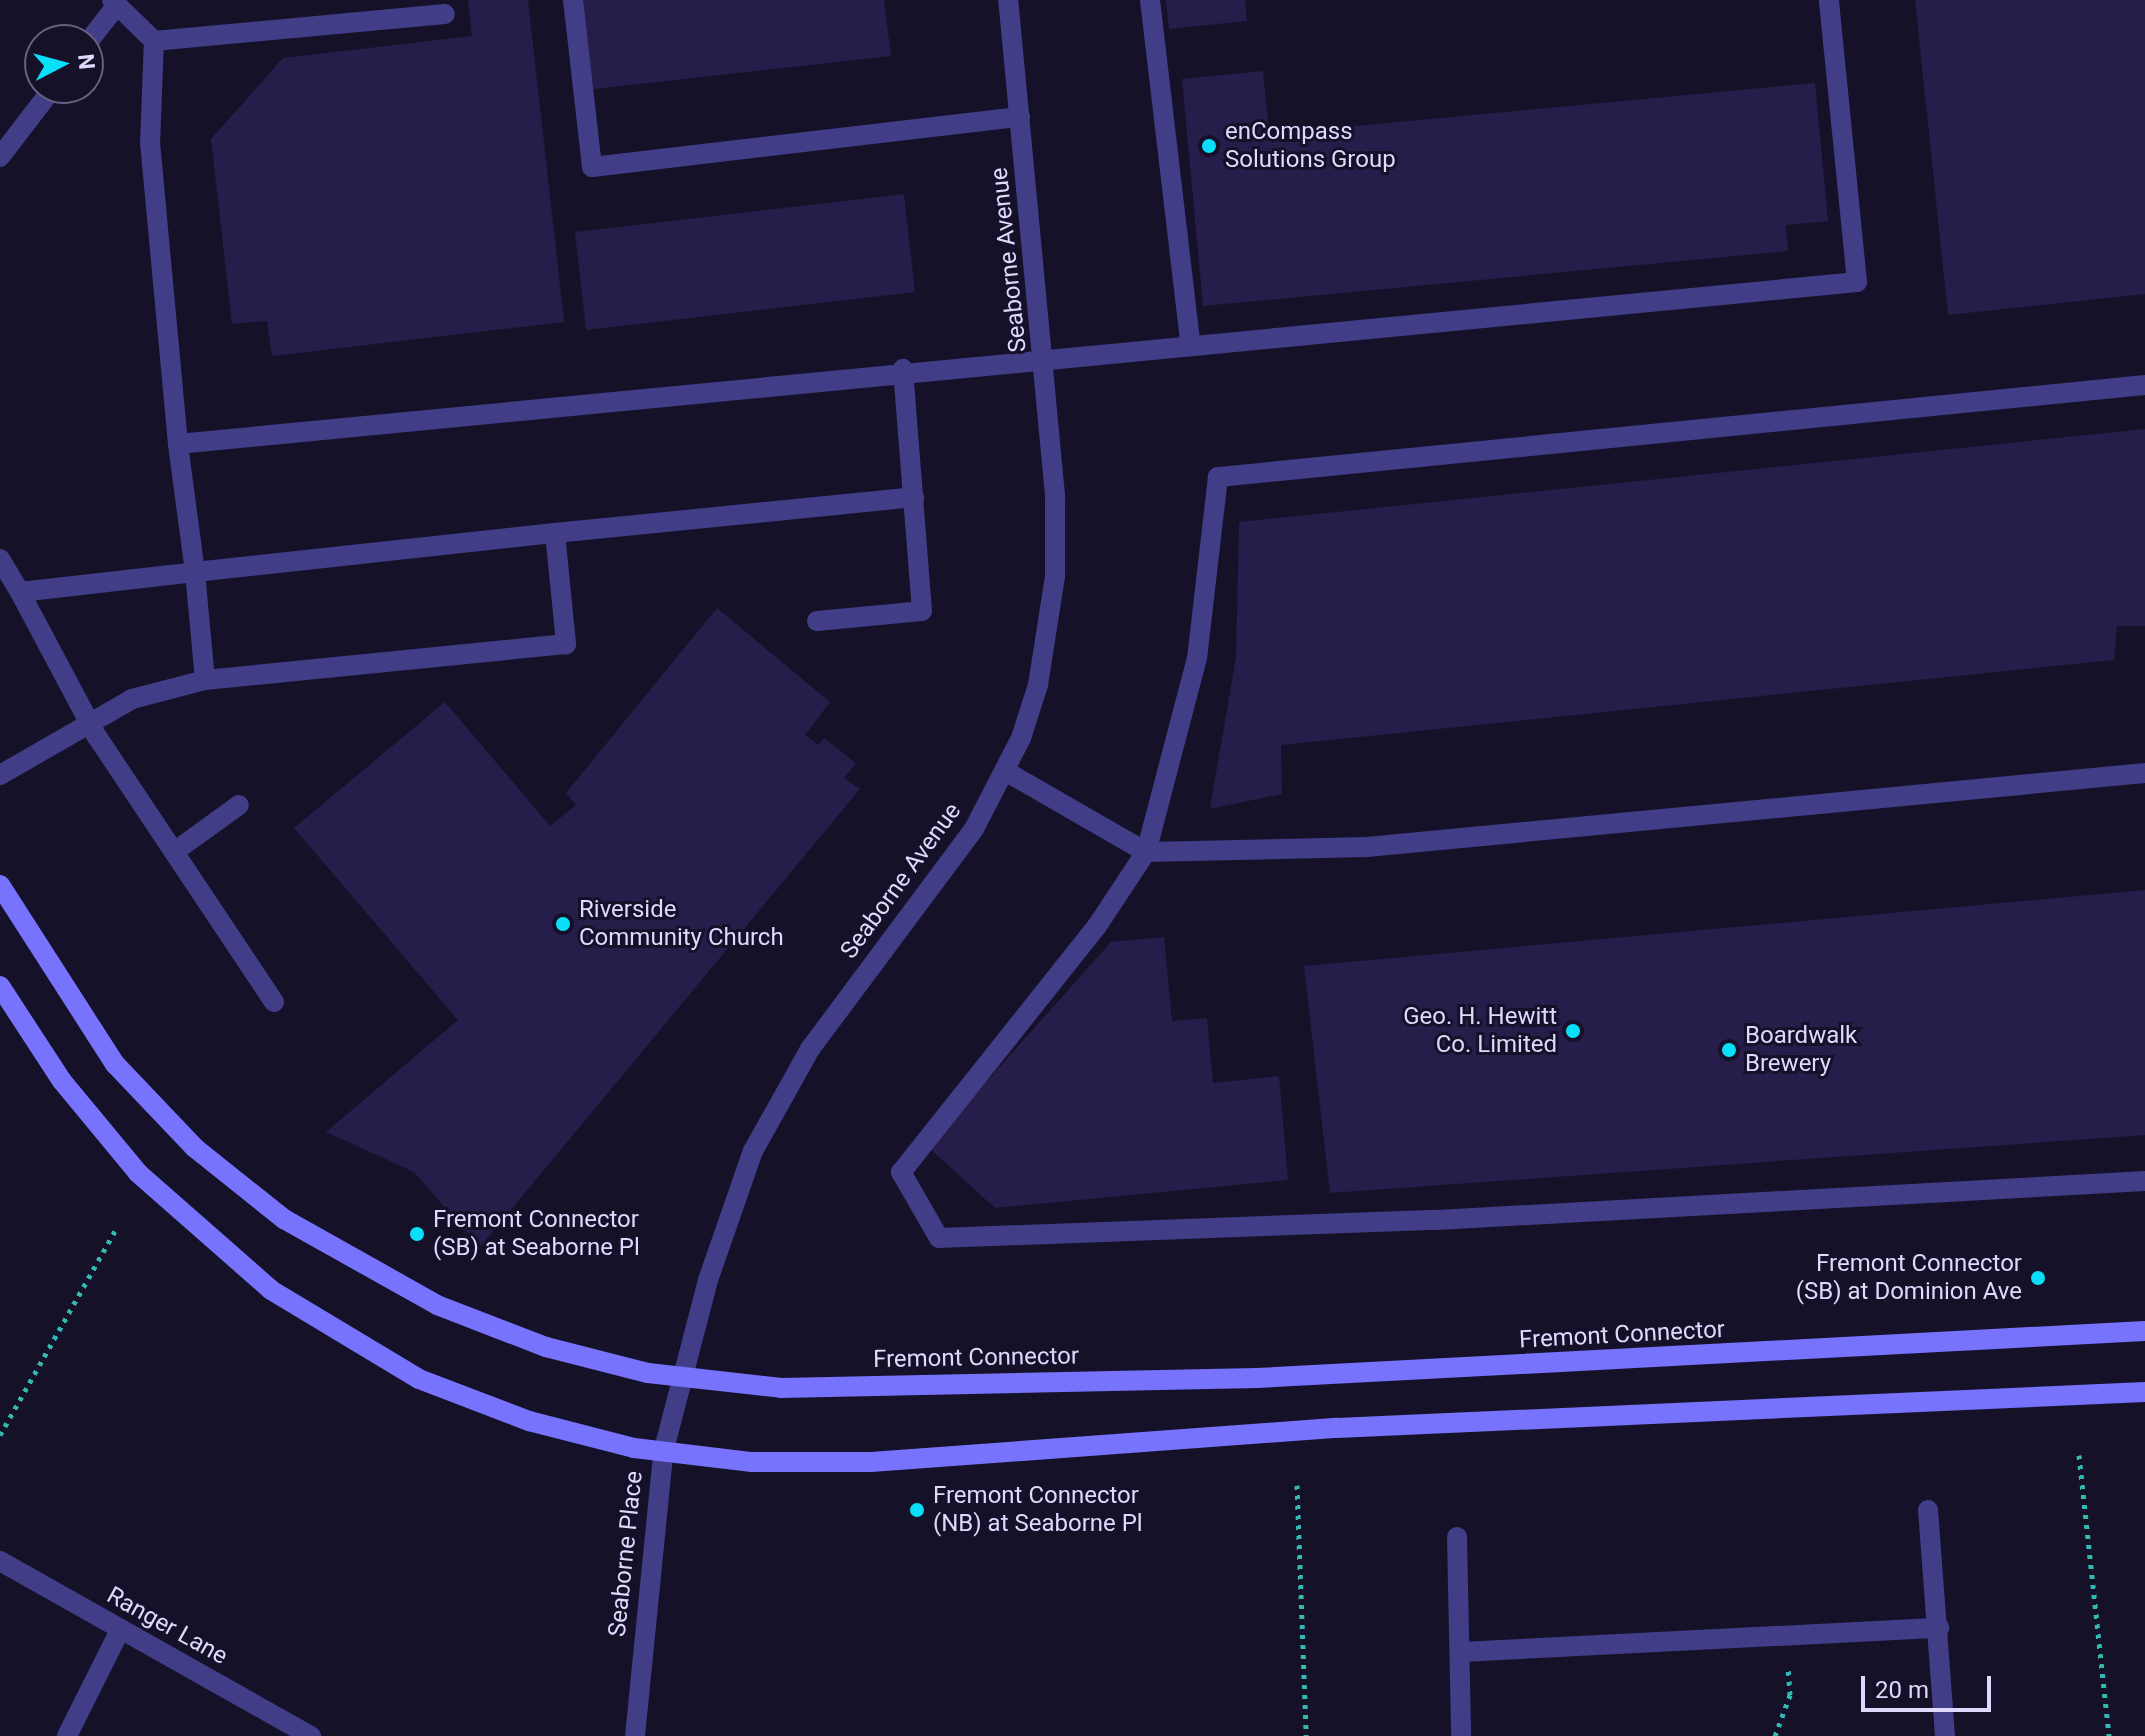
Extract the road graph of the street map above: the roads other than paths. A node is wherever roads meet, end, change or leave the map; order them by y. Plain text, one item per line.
1 (573, 0) edge
2 (1008, 0) edge
3 (1150, 0) edge
4 (1829, 0) edge
5 (114, 2) edge
6 (445, 14) dead end
7 (100, 24) edge
8 (154, 41) junction
9 (41, 104) edge
10 (1020, 117) junction
11 (0, 157) edge
12 (1190, 343) junction
13 (1046, 358) junction
14 (903, 369) junction
15 (2145, 385) edge
16 (178, 444) junction
17 (914, 497) junction
18 (555, 533) junction
19 (0, 559) edge
20 (195, 572) junction
21 (20, 592) junction
22 (817, 621) dead end
23 (205, 680) junction
24 (92, 728) junction
25 (1005, 771) junction
26 (2145, 773) edge
27 (0, 775) edge
28 (239, 805) dead end
29 (174, 852) junction
30 (1146, 852) junction
31 (0, 885) edge
32 (0, 986) edge
33 (274, 1002) dead end
34 (2145, 1181) edge
35 (2145, 1331) edge
36 (681, 1380) junction
37 (2145, 1392) edge
38 (663, 1453) junction
39 (1928, 1510) dead end
40 (1457, 1537) dead end
41 (0, 1561) edge
42 (1939, 1628) junction
43 (120, 1630) junction
44 (1461, 1652) junction
45 (67, 1736) edge
46 (311, 1736) edge
47 (635, 1736) edge
48 (1461, 1736) edge
49 (1945, 1736) edge

1 - 10 street
2 - 10 street, Seaborne Avenue
3 - 12 street
4 - 12 street
5 - 7 street
5 - 8 street
6 - 8 street
8 - 16 street
9 - 11 street
10 - 13 street, Seaborne Avenue
12 - 13 street
13 - 14 street
13 - 25 street, Seaborne Avenue
14 - 16 street
14 - 17 street
15 - 30 street
16 - 20 street
17 - 18 street
17 - 22 street
18 - 20 street
18 - 23 street
19 - 21 street
20 - 21 street
20 - 23 street
21 - 24 street
23 - 24 street
24 - 27 street
24 - 29 street
25 - 30 street
25 - 36 street, Seaborne Avenue
26 - 30 street
28 - 29 street
29 - 33 street
30 - 34 street
31 - 36 main road, Fremont Connector
32 - 38 main road
35 - 36 main road, Fremont Connector
36 - 38 street, Seaborne Place
37 - 38 main road
38 - 47 street, Seaborne Place
39 - 42 street
40 - 44 street
41 - 43 street, Ranger Lane
42 - 44 street
42 - 49 street
43 - 45 street
43 - 46 street, Ranger Lane
44 - 48 street

